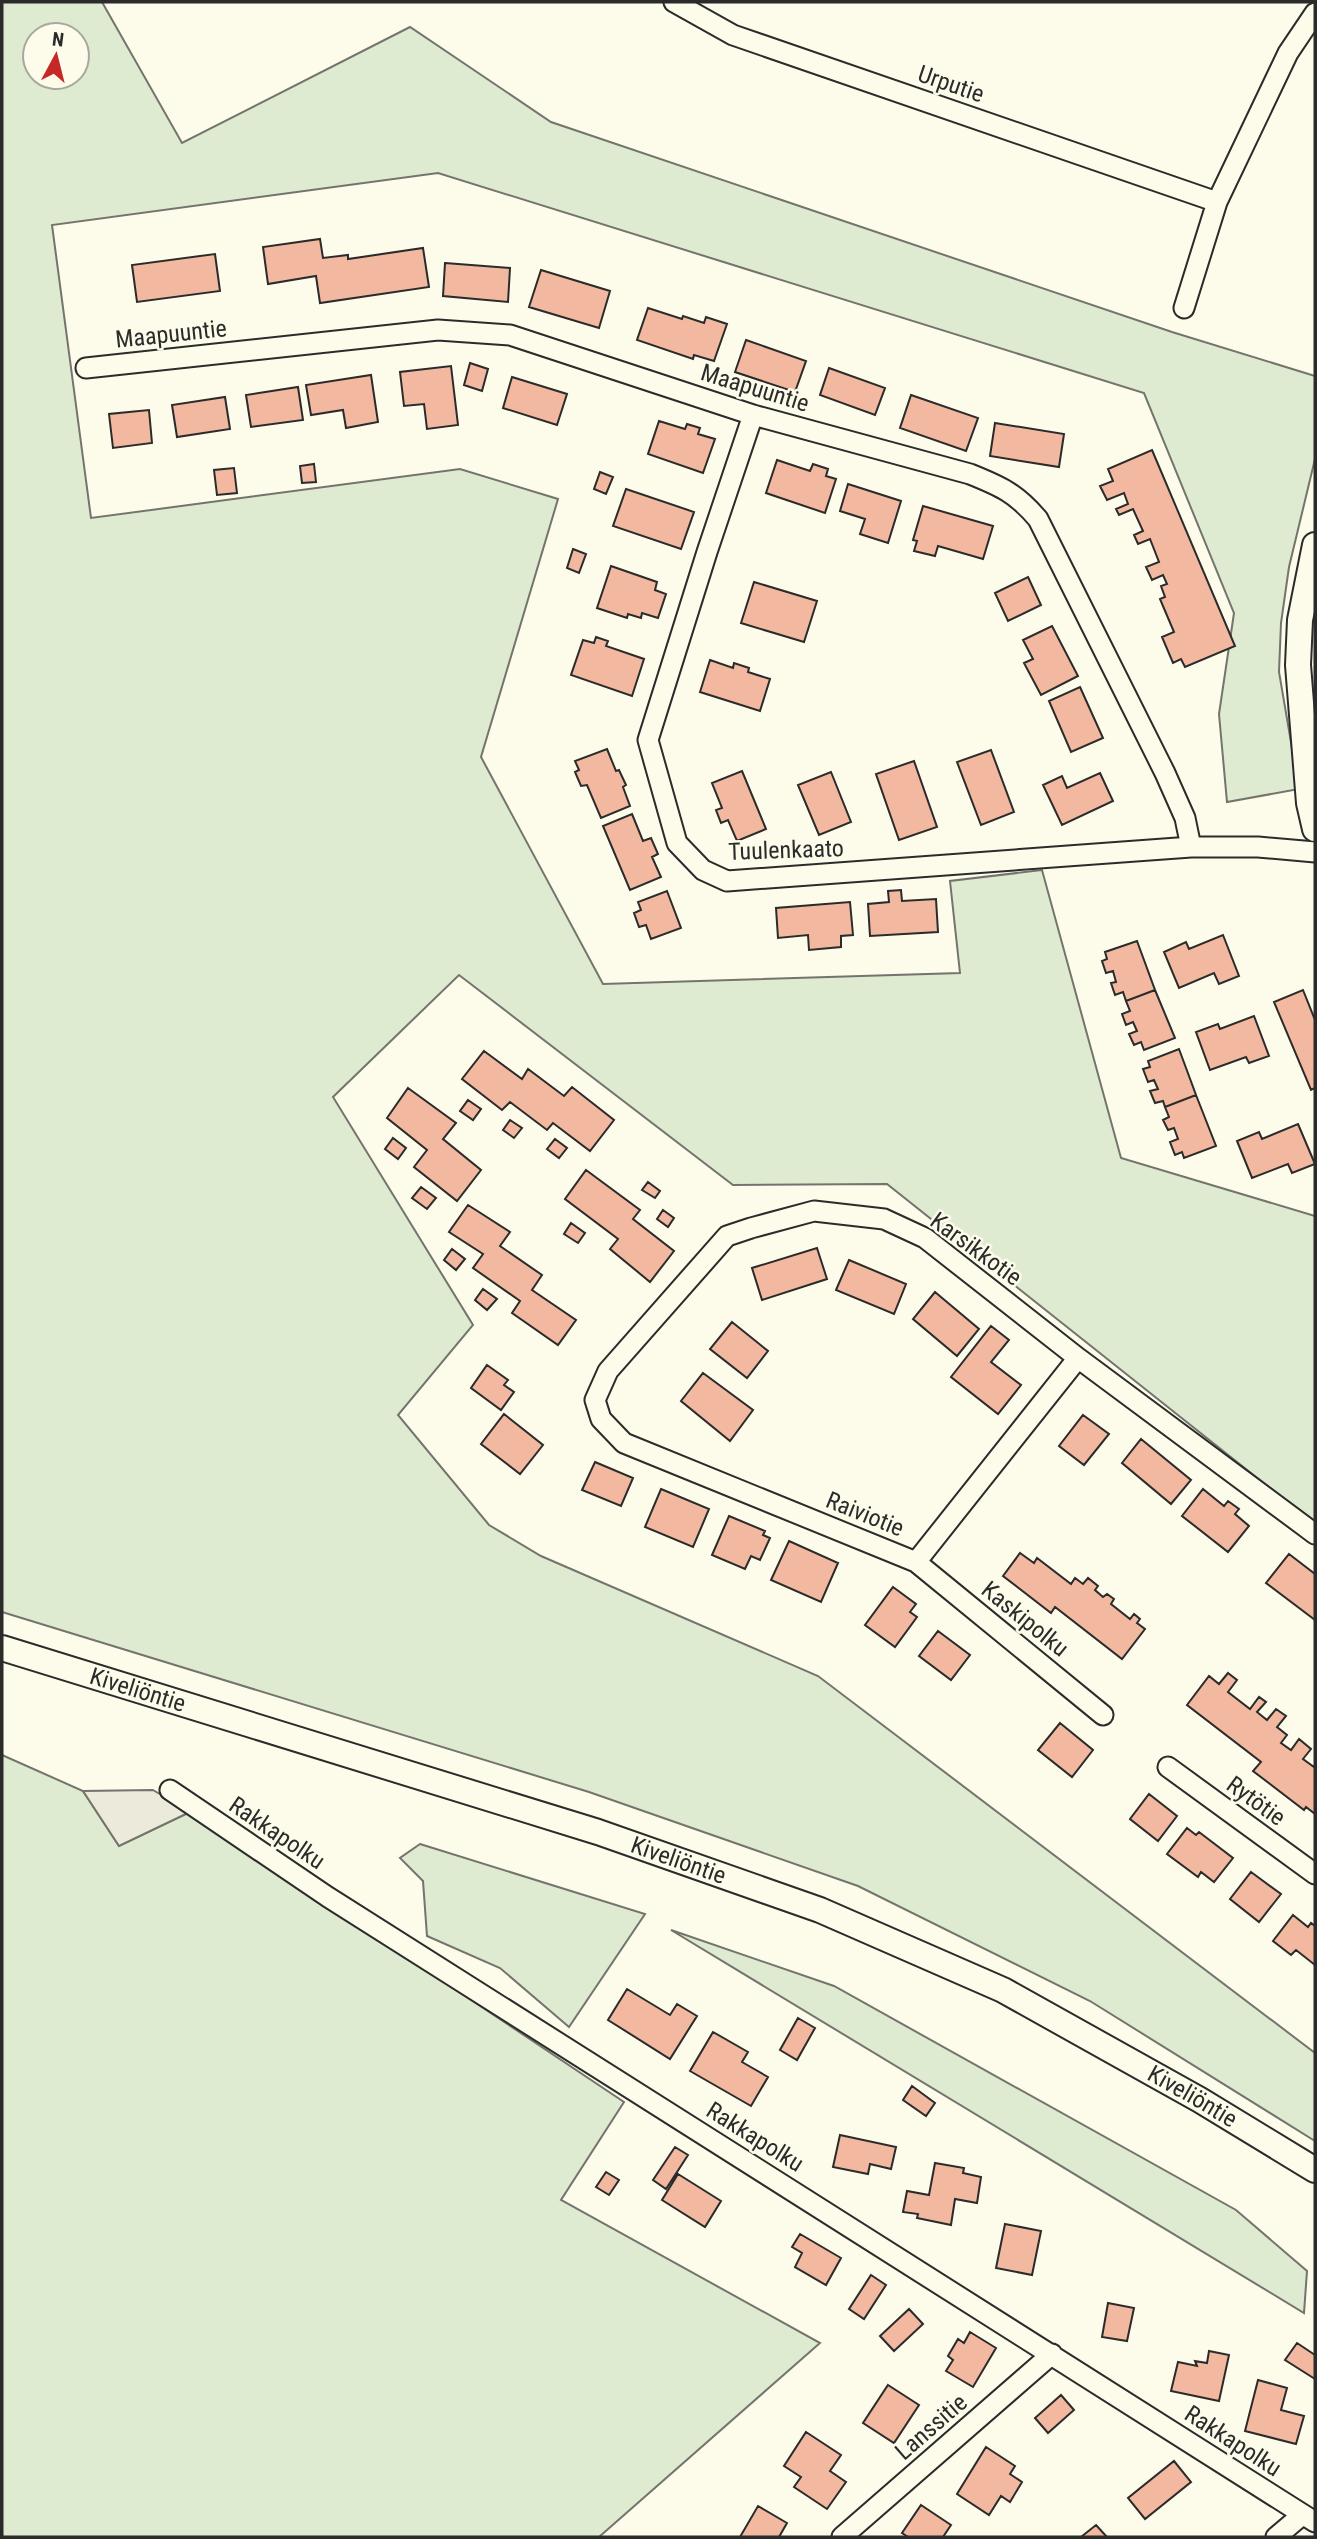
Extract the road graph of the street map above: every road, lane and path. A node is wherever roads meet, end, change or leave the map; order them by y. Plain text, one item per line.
1 (674, 2) edge
2 (1315, 13) edge
3 (1217, 202) junction
4 (1184, 308) dead end
5 (86, 368) dead end
6 (753, 415) junction
7 (1315, 545) edge
8 (1315, 829) edge
9 (1191, 847) junction
10 (1315, 852) edge
11 (1078, 1358) junction
12 (601, 1419) joint
13 (1315, 1534) edge
14 (916, 1562) junction
15 (2, 1648) edge
16 (1102, 1715) dead end
17 (1168, 1767) dead end
18 (170, 1790) dead end
19 (1315, 1874) edge
20 (1315, 2170) edge
21 (1052, 2354) junction
22 (1309, 2519) edge
23 (842, 2537) edge
24 (1276, 2537) edge

1 - 3 street, Urputie
2 - 3 street
3 - 4 street
5 - 6 street, Maapuuntie
6 - 9 street, Maapuuntie
6 - 9 street, Tuulenkaato
7 - 8 street
9 - 10 street, Tuulenkaato
11 - 12 street, Karsikkotie
11 - 13 street, Karsikkotie
11 - 14 street, Raiviotie
12 - 14 street, Raiviotie
14 - 16 street, Kaskipolku
15 - 20 street, Kiveliöntie
17 - 19 street, Rytötie
18 - 21 street, Rakkapolku
21 - 22 street, Rakkapolku
21 - 23 street, Lanssitie
22 - 24 street

